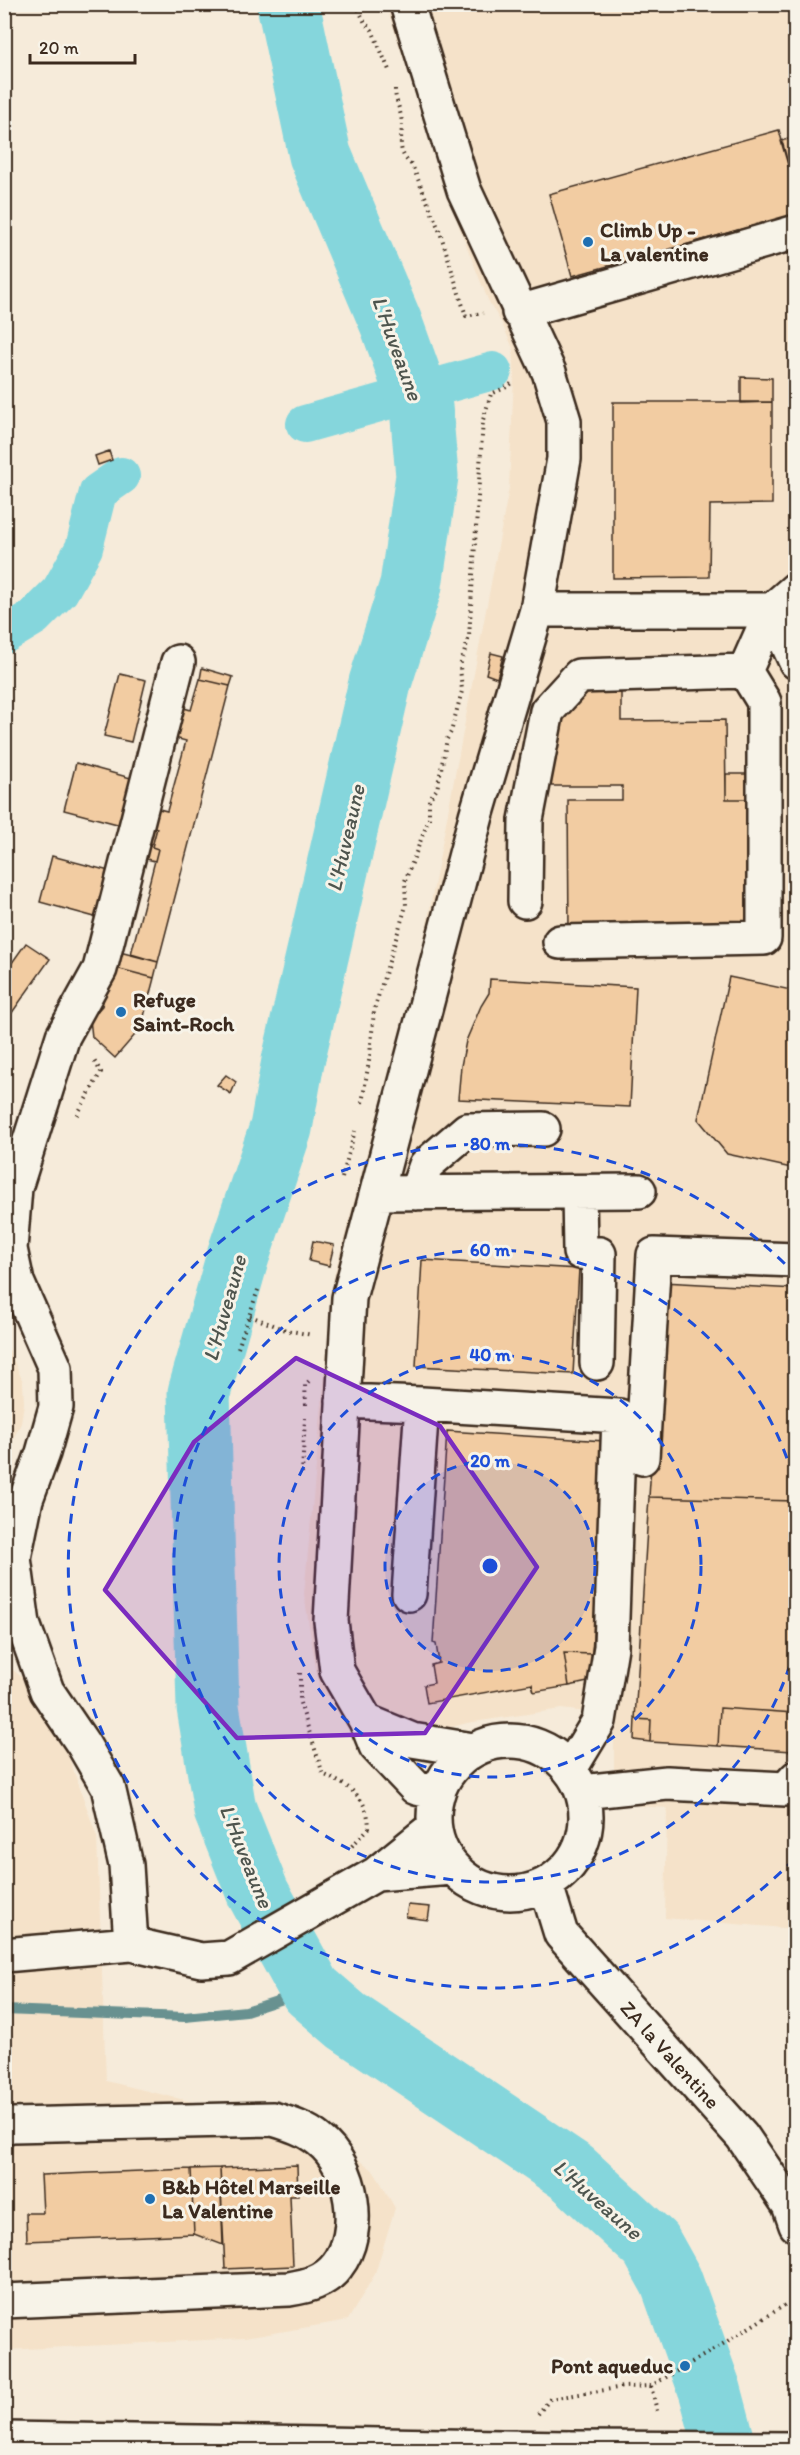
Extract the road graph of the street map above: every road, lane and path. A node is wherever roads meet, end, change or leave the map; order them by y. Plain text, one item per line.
1 (407, 4) edge
2 (795, 232) edge
3 (519, 312) junction
4 (784, 600) edge
5 (537, 610) junction
6 (178, 662) dead end
7 (795, 662) edge
8 (745, 671) junction
9 (525, 901) dead end
10 (560, 942) dead end
11 (543, 1129) dead end
12 (639, 1191) dead end
13 (416, 1192) junction
14 (579, 1192) junction
15 (377, 1193) junction
16 (795, 1260) edge
17 (259, 1287) dead end
18 (249, 1316) junction
19 (318, 1336) dead end
20 (238, 1348) dead end
21 (597, 1363) dead end
22 (343, 1401) junction
23 (422, 1404) junction
24 (642, 1458) dead end
25 (409, 1594) dead end
26 (366, 1720) junction
27 (473, 1750) junction
28 (795, 1778) edge
29 (576, 1780) junction
30 (438, 1793) junction
31 (434, 1827) junction
32 (452, 1868) junction
33 (376, 1874) junction
34 (546, 1885) junction
35 (132, 1944) junction
36 (4, 1955) edge
37 (4, 2127) edge
38 (795, 2225) edge
39 (795, 2298) edge
40 (4, 2301) edge
41 (4, 2439) edge
42 (535, 2448) junction
43 (795, 2449) edge

1 - 3 street
2 - 3 street
3 - 5 street
4 - 5 street
4 - 7 street
4 - 8 street
5 - 15 street
6 - 35 street
8 - 9 street
8 - 10 street
11 - 13 street
12 - 14 street
13 - 14 street
13 - 15 street
14 - 21 street
15 - 22 street
16 - 24 street
17 - 18 path
18 - 19 path
18 - 20 path
22 - 23 street
22 - 26 street
23 - 25 street
23 - 29 street
26 - 27 street
26 - 30 street
27 - 29 street
27 - 30 street
28 - 29 street
29 - 34 street
30 - 31 street
31 - 32 street
31 - 33 street
32 - 33 street
32 - 34 street
33 - 35 street
34 - 38 street, ZA la Valentine
35 - 36 street
37 - 40 street
39 - 42 path
41 - 42 street
42 - 43 street, bridge

